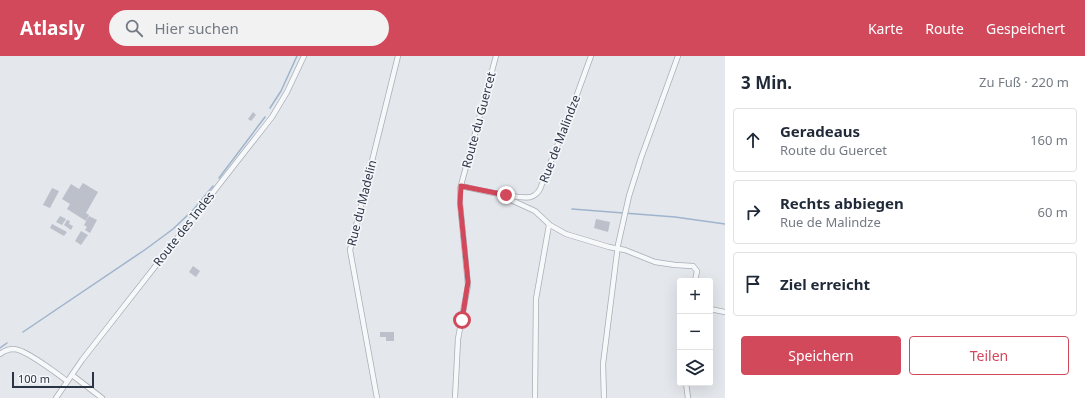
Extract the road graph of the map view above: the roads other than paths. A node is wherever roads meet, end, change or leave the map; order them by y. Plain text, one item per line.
1 (304, 56) edge
2 (398, 56) edge
3 (496, 56) edge
4 (591, 56) edge
5 (678, 56) edge
6 (461, 186) junction
7 (506, 195) junction
8 (549, 225) junction
9 (617, 249) junction
10 (696, 278) edge
11 (713, 310) edge
12 (725, 312) edge
13 (0, 354) edge
14 (72, 375) junction
15 (68, 381) junction
16 (686, 386) edge
17 (56, 398) edge
18 (102, 398) edge
19 (377, 398) edge
20 (456, 398) edge
21 (535, 398) edge
22 (604, 398) edge
23 (688, 398) edge

1 - 14 street, Route des Indes
2 - 19 street, Rue du Madelin
3 - 6 street, Route du Guercet
4 - 7 street, Rue de Malindze
5 - 9 street
6 - 7 street, Rue de Malindze
6 - 20 street, Route du Guercet
7 - 8 street
8 - 9 street
8 - 21 street
9 - 10 street
9 - 22 street
11 - 12 street
13 - 15 street
14 - 15 street, Route des Indes
14 - 18 street
15 - 17 street, Route des Indes
16 - 23 street

